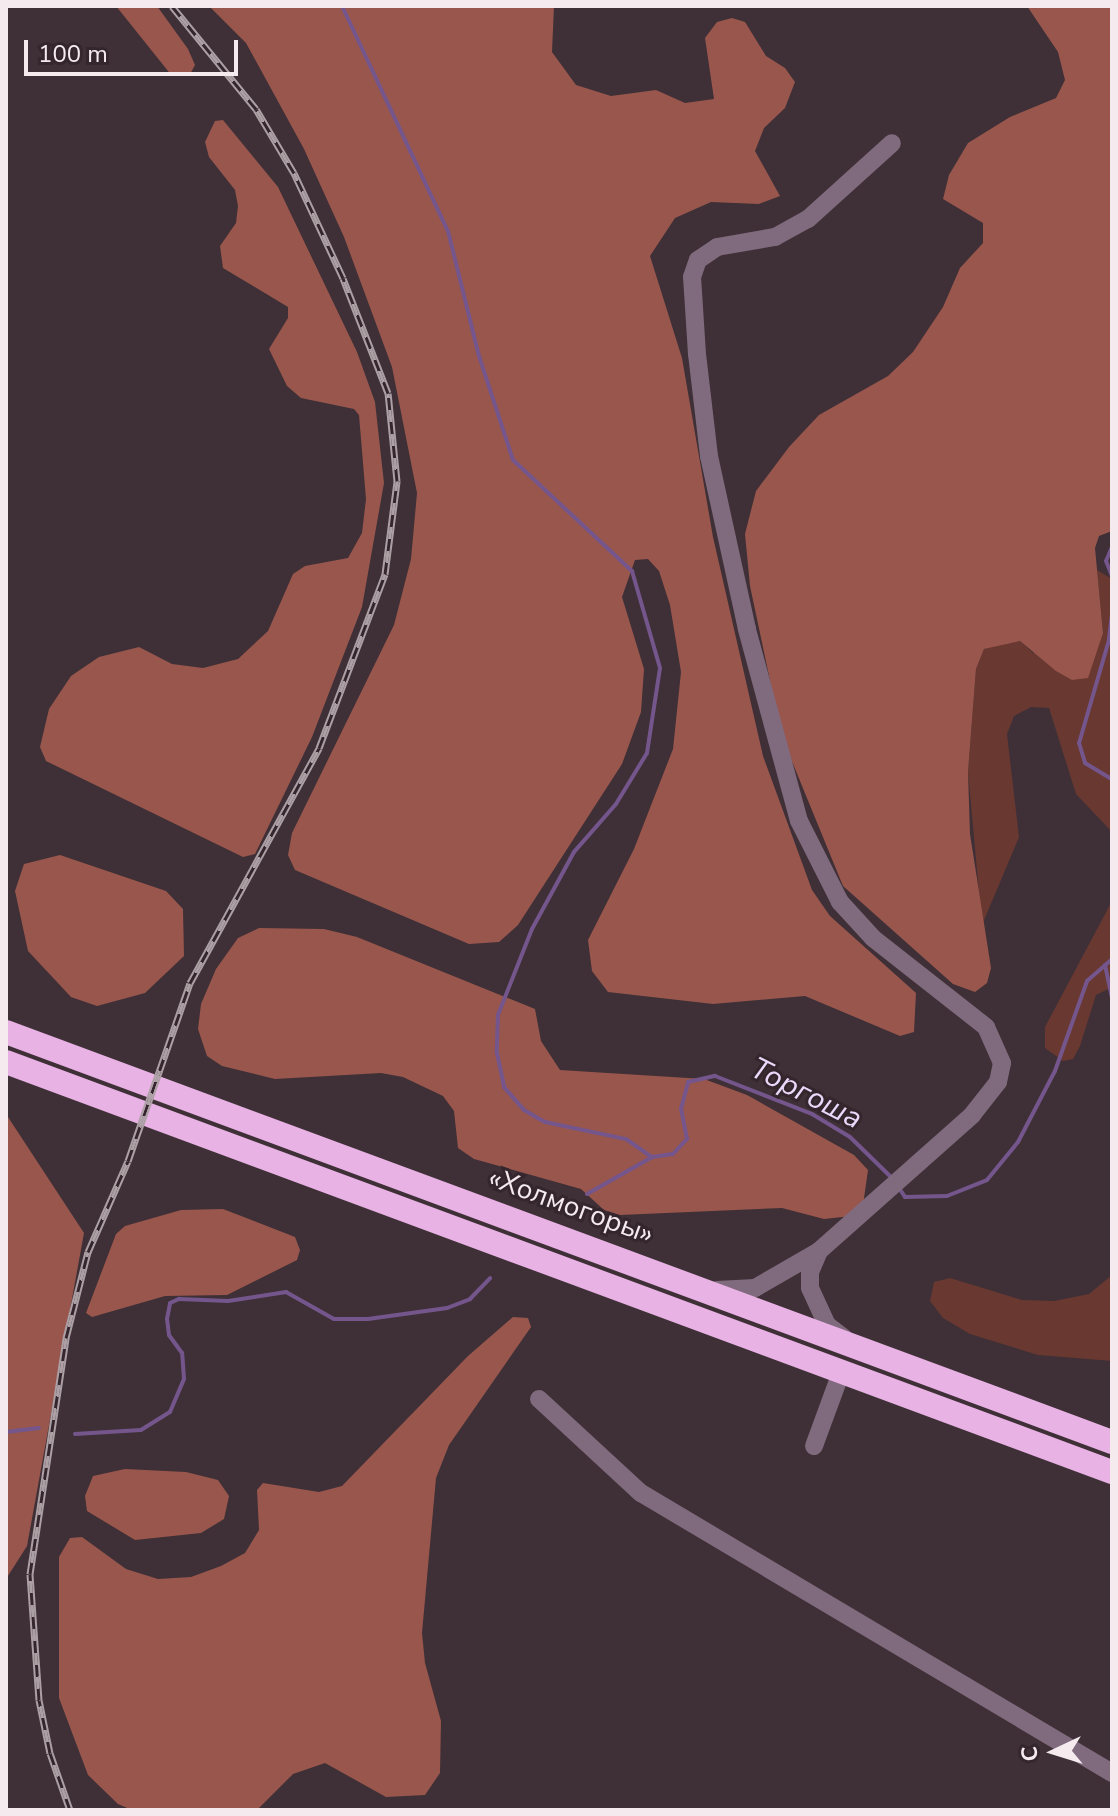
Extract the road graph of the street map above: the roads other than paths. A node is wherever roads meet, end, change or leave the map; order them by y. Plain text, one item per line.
1 (892, 143) dead end
2 (6, 1032) edge
3 (6, 1062) edge
4 (819, 1251) junction
5 (706, 1289) junction
6 (849, 1342) junction
7 (842, 1370) junction
8 (539, 1399) dead end
9 (1112, 1442) edge
10 (814, 1446) dead end
11 (1112, 1472) edge
12 (1112, 1773) edge

1 - 4 street
2 - 5 highway, «Холмогоры»
3 - 7 highway, «Холмогоры»
4 - 5 street
4 - 6 street
5 - 6 highway, «Холмогоры»
6 - 9 highway, «Холмогоры»
7 - 10 street
7 - 11 highway, «Холмогоры»
8 - 12 street

